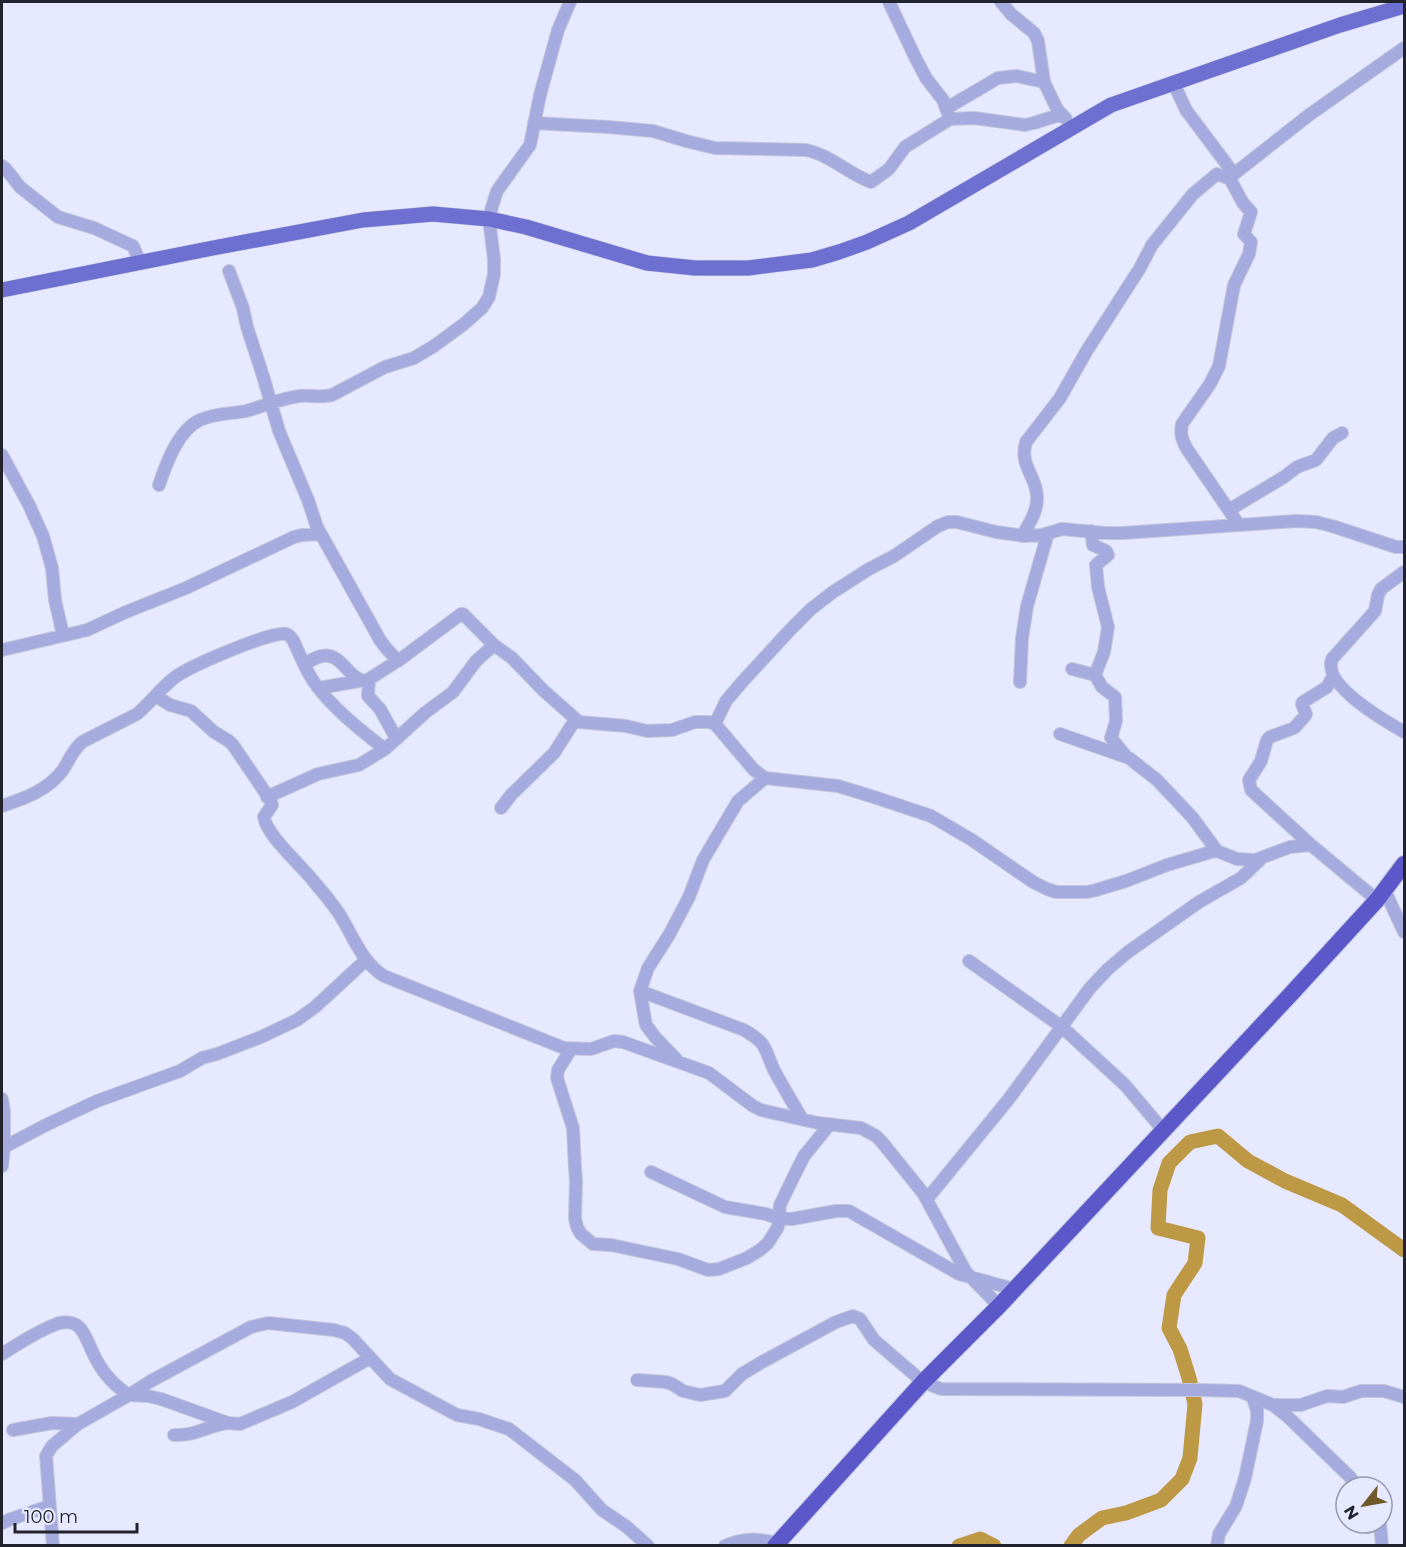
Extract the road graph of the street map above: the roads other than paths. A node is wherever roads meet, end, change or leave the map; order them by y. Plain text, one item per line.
1 (570, 2) edge
2 (889, 2) edge
3 (1001, 2) edge
4 (1404, 6) edge
5 (1404, 48) edge
6 (1044, 82) junction
7 (1174, 84) junction
8 (948, 114) junction
9 (1062, 114) junction
10 (534, 123) junction
11 (1071, 128) junction
12 (2, 165) edge
13 (1232, 176) junction
14 (489, 219) junction
15 (140, 262) junction
16 (229, 270) dead end
17 (2, 290) edge
18 (270, 403) junction
19 (1342, 433) dead end
20 (2, 455) edge
21 (159, 485) dead end
22 (1229, 510) junction
23 (1239, 525) junction
24 (1091, 531) junction
25 (1048, 533) junction
26 (321, 534) junction
27 (1022, 536) junction
28 (1404, 548) edge
29 (1404, 572) edge
30 (63, 635) junction
31 (494, 645) junction
32 (2, 650) edge
33 (398, 662) junction
34 (304, 664) junction
35 (1072, 669) dead end
36 (1095, 675) junction
37 (1333, 676) junction
38 (364, 680) junction
39 (1020, 682) dead end
40 (319, 688) junction
41 (156, 696) junction
42 (576, 720) junction
43 (715, 723) junction
44 (1404, 732) edge
45 (1060, 734) dead end
46 (396, 738) junction
47 (385, 749) junction
48 (1126, 756) junction
49 (765, 778) junction
50 (267, 797) junction
51 (2, 806) edge
52 (501, 808) dead end
53 (1311, 844) junction
54 (1217, 851) junction
55 (1261, 859) junction
56 (1404, 864) edge
57 (1381, 896) junction
58 (1404, 932) edge
59 (366, 960) junction
60 (969, 961) dead end
61 (640, 991) junction
62 (1062, 1027) junction
63 (571, 1049) junction
64 (681, 1064) junction
65 (2, 1099) edge
66 (802, 1119) junction
67 (830, 1124) junction
68 (1163, 1130) junction
69 (4, 1147) junction
70 (2, 1166) edge
71 (651, 1172) dead end
72 (927, 1199) junction
73 (778, 1218) junction
74 (971, 1278) junction
75 (1014, 1289) junction
76 (999, 1306) junction
77 (2, 1354) edge
78 (370, 1358) junction
79 (637, 1380) dead end
80 (923, 1382) junction
81 (129, 1395) junction
82 (1252, 1396) junction
83 (1404, 1397) edge
84 (1273, 1405) junction
85 (228, 1423) junction
86 (78, 1424) junction
87 (14, 1430) dead end
88 (174, 1435) dead end
89 (1348, 1475) edge
90 (49, 1506) junction
91 (2, 1523) edge
92 (777, 1544) edge
93 (53, 1545) edge
94 (648, 1545) edge
95 (725, 1545) edge
96 (1217, 1545) edge

1 - 10 street
2 - 8 street
3 - 6 street
4 - 7 main road
5 - 13 street
6 - 8 street
6 - 9 street
7 - 11 main road
7 - 13 street
8 - 9 street
8 - 10 street
9 - 11 street
10 - 14 street
11 - 14 main road
12 - 15 street
13 - 22 street
13 - 27 street
14 - 15 main road
14 - 18 street
15 - 17 main road
16 - 18 street
18 - 21 street
18 - 26 street
19 - 22 street
20 - 30 street
22 - 23 street
23 - 24 street
23 - 28 street
24 - 25 street
24 - 36 street
25 - 27 street
25 - 39 street
26 - 30 street
26 - 33 street
27 - 43 street
29 - 37 street
30 - 32 street
31 - 33 street
31 - 42 street
31 - 46 street
33 - 38 street
34 - 38 street
34 - 40 street
34 - 41 street
35 - 36 street
36 - 48 street
37 - 44 street
37 - 53 street
38 - 40 street
38 - 46 street
40 - 47 street
41 - 50 street
41 - 51 street
42 - 43 street
42 - 52 street
43 - 49 street
45 - 48 street
46 - 47 street
47 - 50 street
48 - 54 street
49 - 54 street
49 - 61 street
50 - 59 street
53 - 55 street
53 - 57 street
54 - 55 street
55 - 62 street
56 - 57 highway
57 - 58 street
57 - 68 highway
59 - 63 street
59 - 69 street
60 - 62 street
61 - 64 street
61 - 66 street
62 - 68 street
62 - 72 street
63 - 64 street
63 - 73 street
64 - 66 street
65 - 69 street
66 - 67 street
67 - 72 street
67 - 73 street
68 - 75 highway
69 - 70 street
71 - 73 street
72 - 74 street
73 - 74 street
74 - 75 street
74 - 76 street
75 - 76 highway
76 - 80 highway
77 - 81 street
78 - 81 street
78 - 85 street
78 - 94 street
79 - 80 street
80 - 82 street
80 - 92 highway
81 - 85 street
81 - 86 street
82 - 84 street
82 - 96 street
83 - 84 street
84 - 89 street
85 - 88 street
86 - 87 street
86 - 90 street
90 - 91 street
90 - 93 street
92 - 95 street

